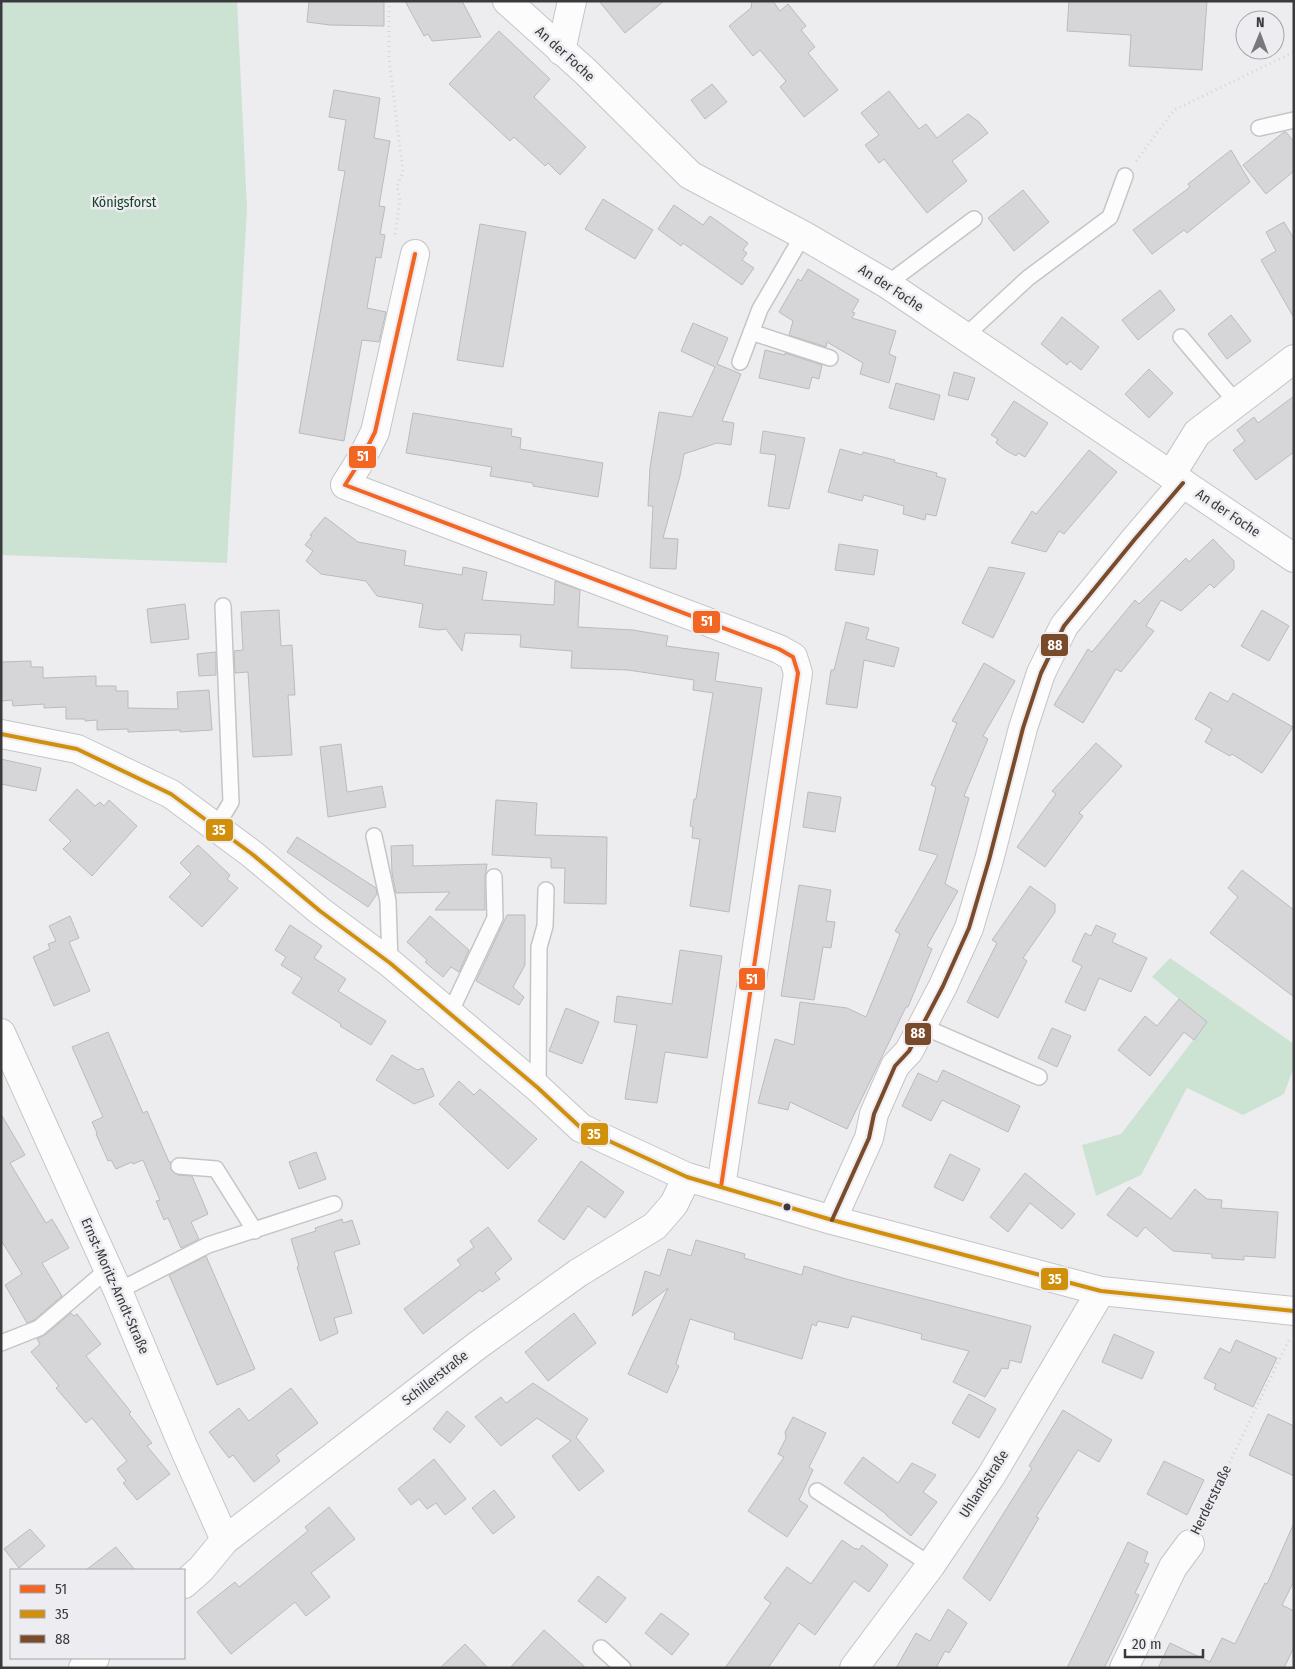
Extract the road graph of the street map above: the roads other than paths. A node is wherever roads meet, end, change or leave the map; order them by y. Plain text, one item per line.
1 (507, 1) edge
2 (572, 1) edge
3 (561, 51) junction
4 (1294, 120) edge
5 (1259, 128) dead end
6 (1125, 176) road end
7 (974, 219) dead end
8 (803, 235) junction
9 (415, 254) road end
10 (887, 284) junction
11 (751, 332) junction
12 (964, 337) junction
13 (1181, 337) dead end
14 (830, 358) dead end
15 (1294, 359) edge
16 (740, 362) dead end
17 (1236, 402) junction
18 (1177, 479) junction
19 (1294, 558) edge
20 (223, 606) dead end
21 (1, 734) edge
22 (216, 827) junction
23 (374, 836) dead end
24 (494, 877) dead end
25 (546, 890) dead end
26 (390, 963) junction
27 (450, 1013) junction
28 (922, 1026) junction
29 (1, 1033) edge
30 (1039, 1077) dead end
31 (538, 1088) junction
32 (179, 1166) dead end
33 (687, 1177) junction
34 (721, 1187) junction
35 (334, 1204) dead end
36 (832, 1220) junction
37 (255, 1231) junction
38 (113, 1280) junction
39 (1101, 1291) junction
40 (1293, 1322) edge
41 (1, 1343) edge
42 (817, 1491) dead end
43 (225, 1540) junction
44 (1190, 1544) road end
45 (931, 1564) junction
46 (185, 1583) edge
47 (601, 1648) dead end
48 (94, 1659) edge
49 (83, 1668) edge
50 (622, 1668) edge
51 (854, 1668) edge
52 (1124, 1668) edge

1 - 3 street, An der Foche
2 - 3 street
3 - 8 street, An der Foche
4 - 5 lane
6 - 12 lane
7 - 10 lane
8 - 10 street, An der Foche
8 - 11 lane
9 - 34 street
10 - 12 street, An der Foche
11 - 14 lane
11 - 16 lane
12 - 18 street, An der Foche
13 - 17 lane
15 - 17 street
17 - 18 street
18 - 19 street, An der Foche
18 - 28 street
20 - 22 lane
21 - 22 street
22 - 26 street
23 - 26 lane
24 - 27 lane
25 - 31 lane
26 - 27 street
27 - 31 street
28 - 30 lane
28 - 36 street
29 - 38 street, Ernst-Moritz-Arndt-Straße
31 - 33 street
32 - 37 lane
33 - 34 street
33 - 43 street, Schillerstraße
34 - 36 street
35 - 37 lane
36 - 39 street
37 - 38 lane
38 - 41 lane
38 - 43 street, Ernst-Moritz-Arndt-Straße
39 - 40 street
39 - 45 street, Uhlandstraße
42 - 45 lane
43 - 46 street, Schillerstraße
44 - 52 street, Herderstraße
45 - 51 street, Uhlandstraße
47 - 50 lane
48 - 49 street

